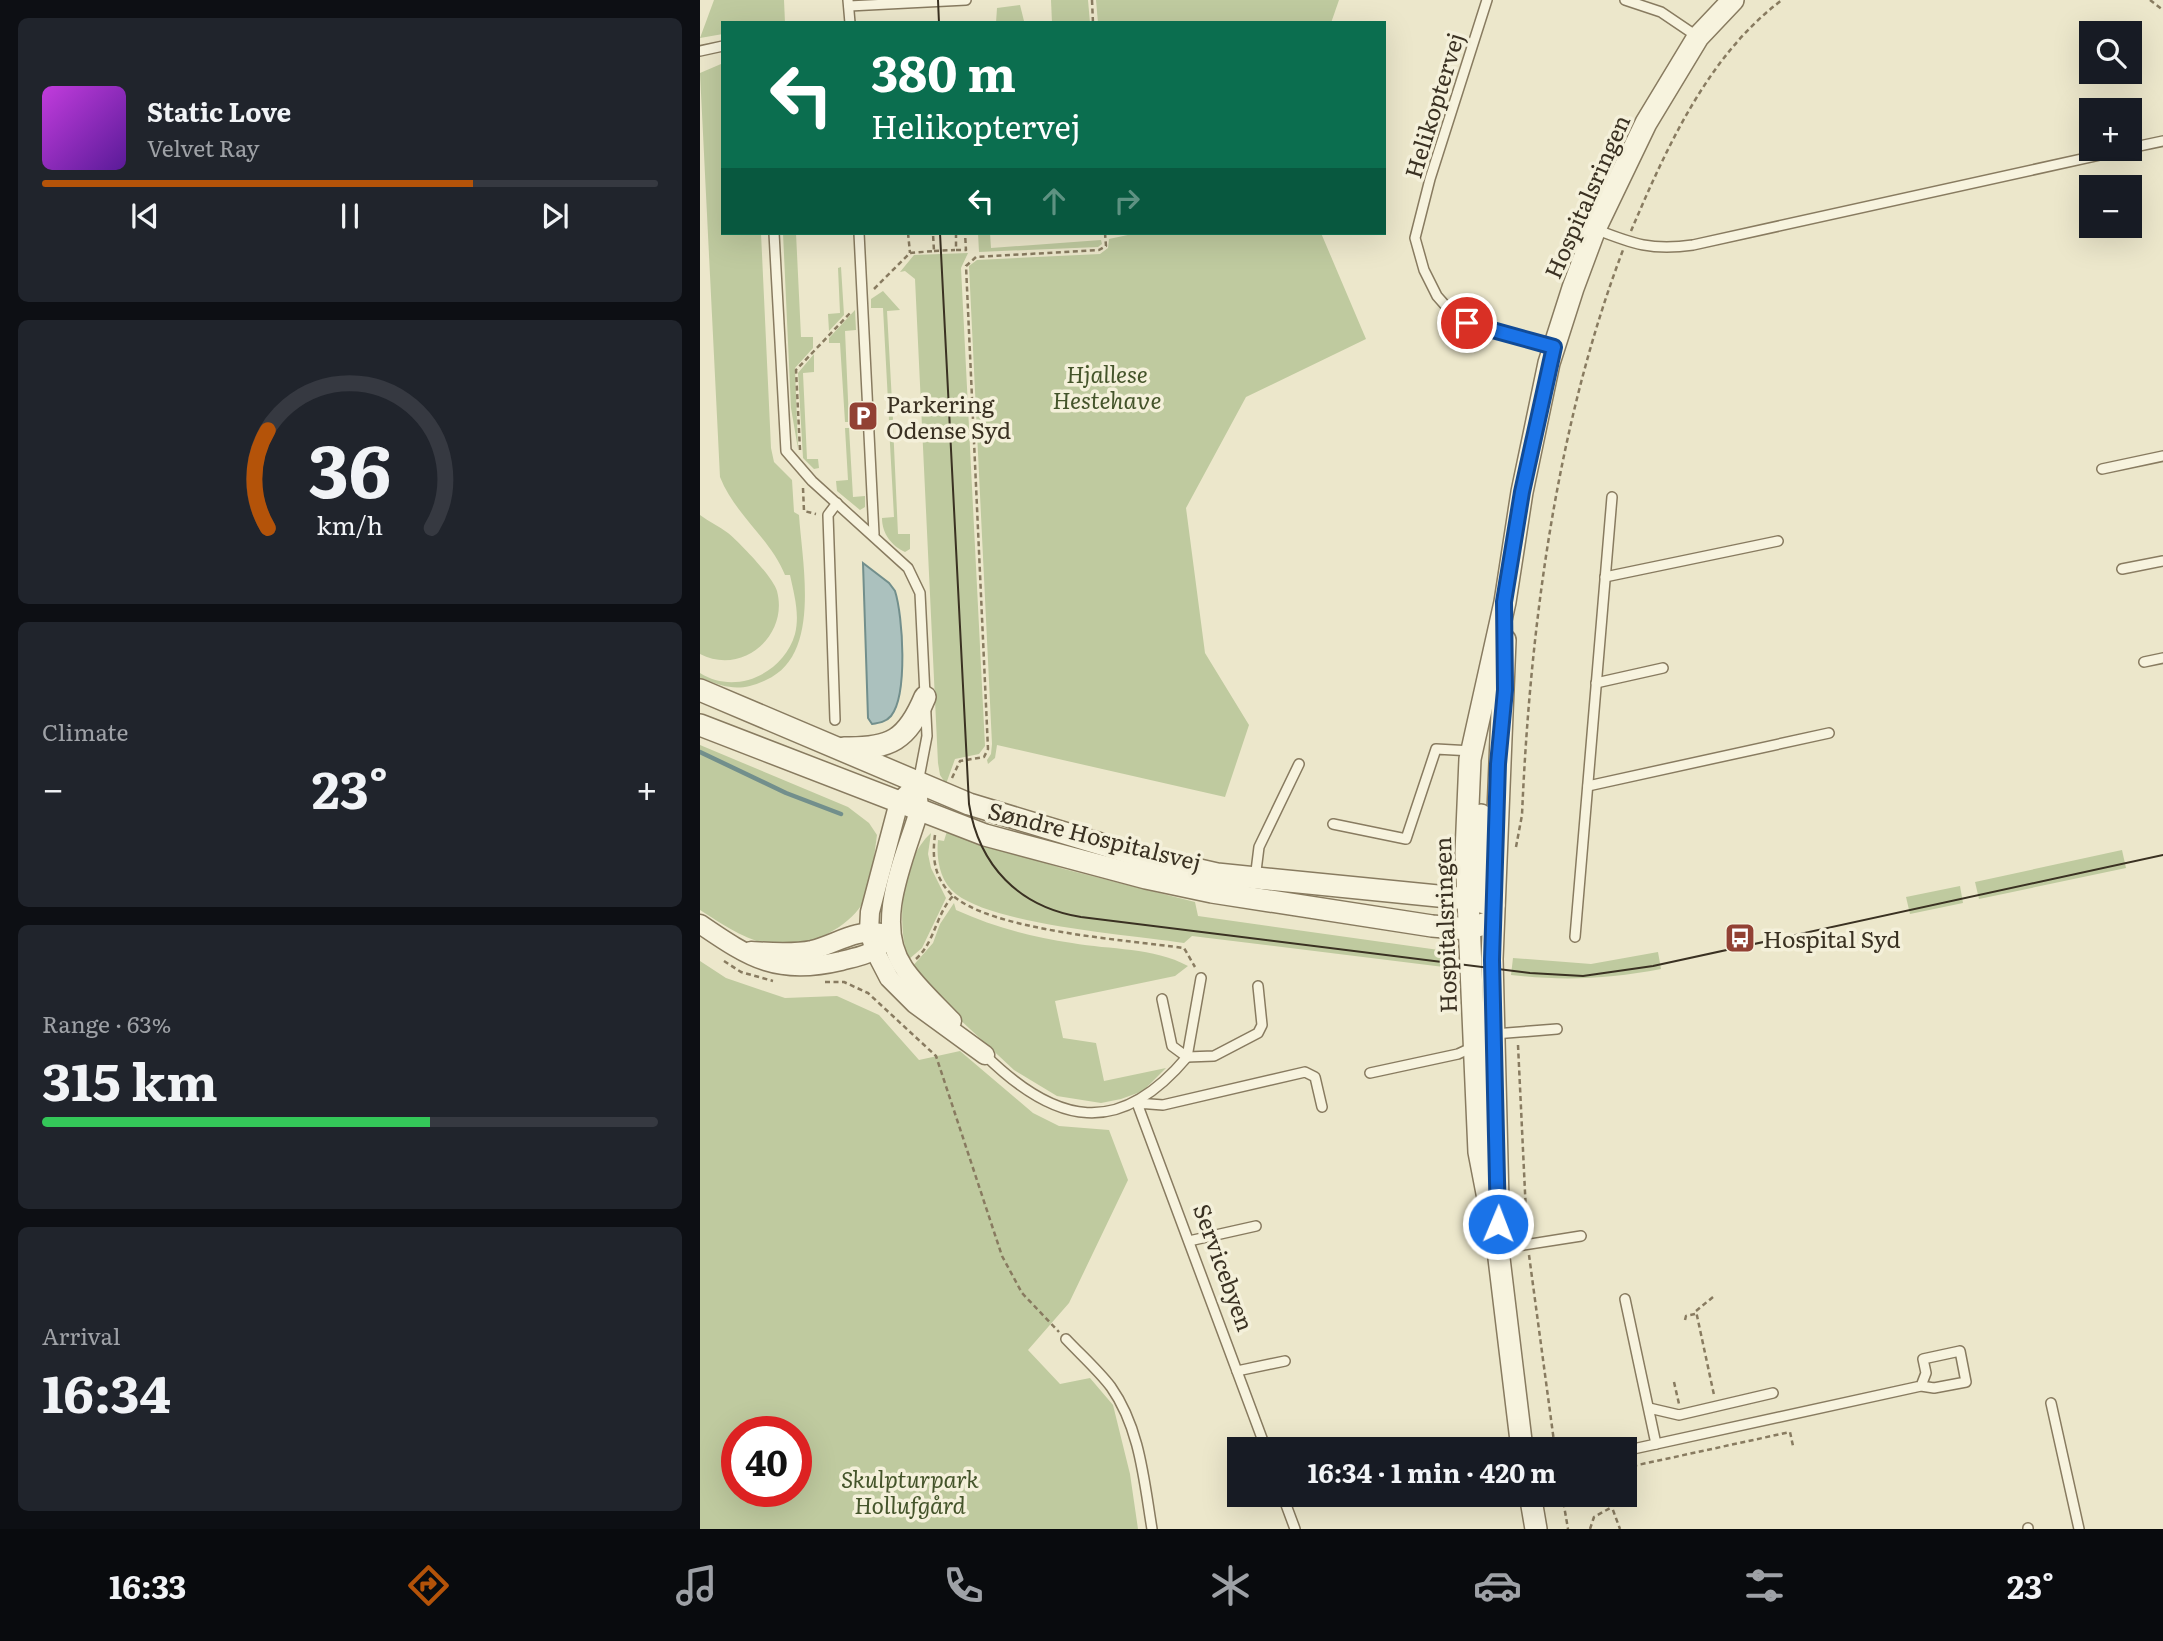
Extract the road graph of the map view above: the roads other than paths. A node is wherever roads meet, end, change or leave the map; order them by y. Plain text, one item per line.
1 (966, 0) edge
2 (1487, 0) edge
3 (1625, 0) edge
4 (1733, 0) edge
5 (849, 3) edge
6 (850, 21) edge
7 (1698, 37) junction
8 (721, 46) edge
9 (700, 51) edge
10 (2163, 141) edge
11 (2142, 145) edge
12 (2079, 159) edge
13 (1595, 229) junction
14 (774, 235) edge
15 (859, 235) edge
16 (1554, 347) junction
17 (2163, 456) edge
18 (2102, 469) dead end
19 (1612, 496) dead end
20 (837, 503) junction
21 (874, 534) junction
22 (1778, 541) dead end
23 (2163, 561) edge
24 (2122, 569) dead end
25 (1605, 577) junction
26 (1504, 602) junction
27 (2163, 658) edge
28 (2144, 662) dead end
29 (1663, 668) dead end
30 (1597, 683) junction
31 (1485, 687) junction
32 (700, 690) edge
33 (925, 697) junction
34 (835, 720) dead end
35 (700, 725) edge
36 (1829, 733) dead end
37 (832, 748) junction
38 (1472, 751) junction
39 (1299, 764) dead end
40 (918, 783) junction
41 (1588, 786) junction
42 (899, 802) junction
43 (919, 811) junction
44 (1333, 824) dead end
45 (1255, 891) junction
46 (1479, 913) junction
47 (700, 924) edge
48 (870, 931) junction
49 (891, 935) junction
50 (1575, 937) dead end
51 (743, 951) junction
52 (875, 951) junction
53 (1470, 951) junction
54 (897, 973) junction
55 (1201, 978) road end
56 (1258, 986) dead end
57 (1162, 999) dead end
58 (1557, 1029) dead end
59 (1484, 1040) junction
60 (985, 1055) joint
61 (1188, 1057) junction
62 (1370, 1073) dead end
63 (1137, 1104) junction
64 (1322, 1107) dead end
65 (1256, 1226) dead end
66 (1581, 1236) dead end
67 (1189, 1241) junction
68 (1497, 1250) junction
69 (1625, 1299) dead end
70 (1066, 1339) road end
71 (1285, 1361) dead end
72 (1237, 1371) junction
73 (1921, 1386) junction
74 (1773, 1393) dead end
75 (2051, 1403) dead end
76 (1648, 1408) junction
77 (1262, 1437) edge
78 (1520, 1437) edge
79 (1656, 1444) junction
80 (1637, 1448) edge
81 (1287, 1507) edge
82 (1532, 1507) edge
83 (1152, 1529) edge
84 (1295, 1529) edge
85 (1536, 1529) edge
86 (2079, 1529) edge

1 - 5 lane
2 - 16 lane, Helikoptervej
3 - 7 lane
4 - 7 street, Hospitalsringen
5 - 6 lane
7 - 13 street, Hospitalsringen
8 - 9 lane
10 - 11 lane
12 - 13 lane
13 - 16 street, Hospitalsringen
14 - 20 lane
15 - 21 lane
16 - 26 street, Hospitalsringen
17 - 18 lane
19 - 25 lane
20 - 21 lane
20 - 34 lane
21 - 33 lane
22 - 25 lane
23 - 24 lane
25 - 30 lane
26 - 31 street, Hospitalsringen
26 - 46 street, Hospitalsringen
27 - 28 lane
29 - 30 lane
30 - 41 lane
31 - 38 street, Hospitalsringen
31 - 46 street
32 - 37 street, Søndre Hospitalsvej
33 - 37 street
33 - 40 lane
35 - 42 street, Søndre Hospitalsvej
36 - 41 lane
37 - 40 street, Søndre Hospitalsvej
38 - 44 lane
38 - 46 street, Hospitalsringen
39 - 45 lane
40 - 42 street
40 - 43 street
40 - 45 street, Søndre Hospitalsvej
41 - 50 lane
42 - 43 street, Søndre Hospitalsvej
42 - 48 street
43 - 45 street, Søndre Hospitalsvej
43 - 49 street
45 - 46 street, Søndre Hospitalsvej
45 - 46 street, Søndre Hospitalsvej
45 - 53 street
46 - 53 street, Hospitalsringen
46 - 59 street
47 - 51 street
48 - 49 street
48 - 51 street
48 - 52 street
49 - 52 street
49 - 54 street
51 - 52 street
52 - 54 street
53 - 59 street, Hospitalsringen
54 - 60 street
55 - 61 lane
56 - 61 lane
57 - 61 lane
58 - 59 lane
59 - 62 lane
59 - 68 street, Hospitalsringen
59 - 68 street, Hospitalsringen
60 - 63 lane
61 - 63 lane
63 - 64 lane
63 - 67 lane, Servicebyen
65 - 67 lane
66 - 68 lane
67 - 72 lane, Servicebyen
68 - 78 street, Hospitalsringen
69 - 76 lane
70 - 83 lane
71 - 72 lane
72 - 77 lane, Servicebyen
73 - 73 lane
73 - 79 lane
74 - 76 lane
75 - 86 lane
76 - 79 lane
79 - 80 lane
81 - 84 lane
82 - 85 street

